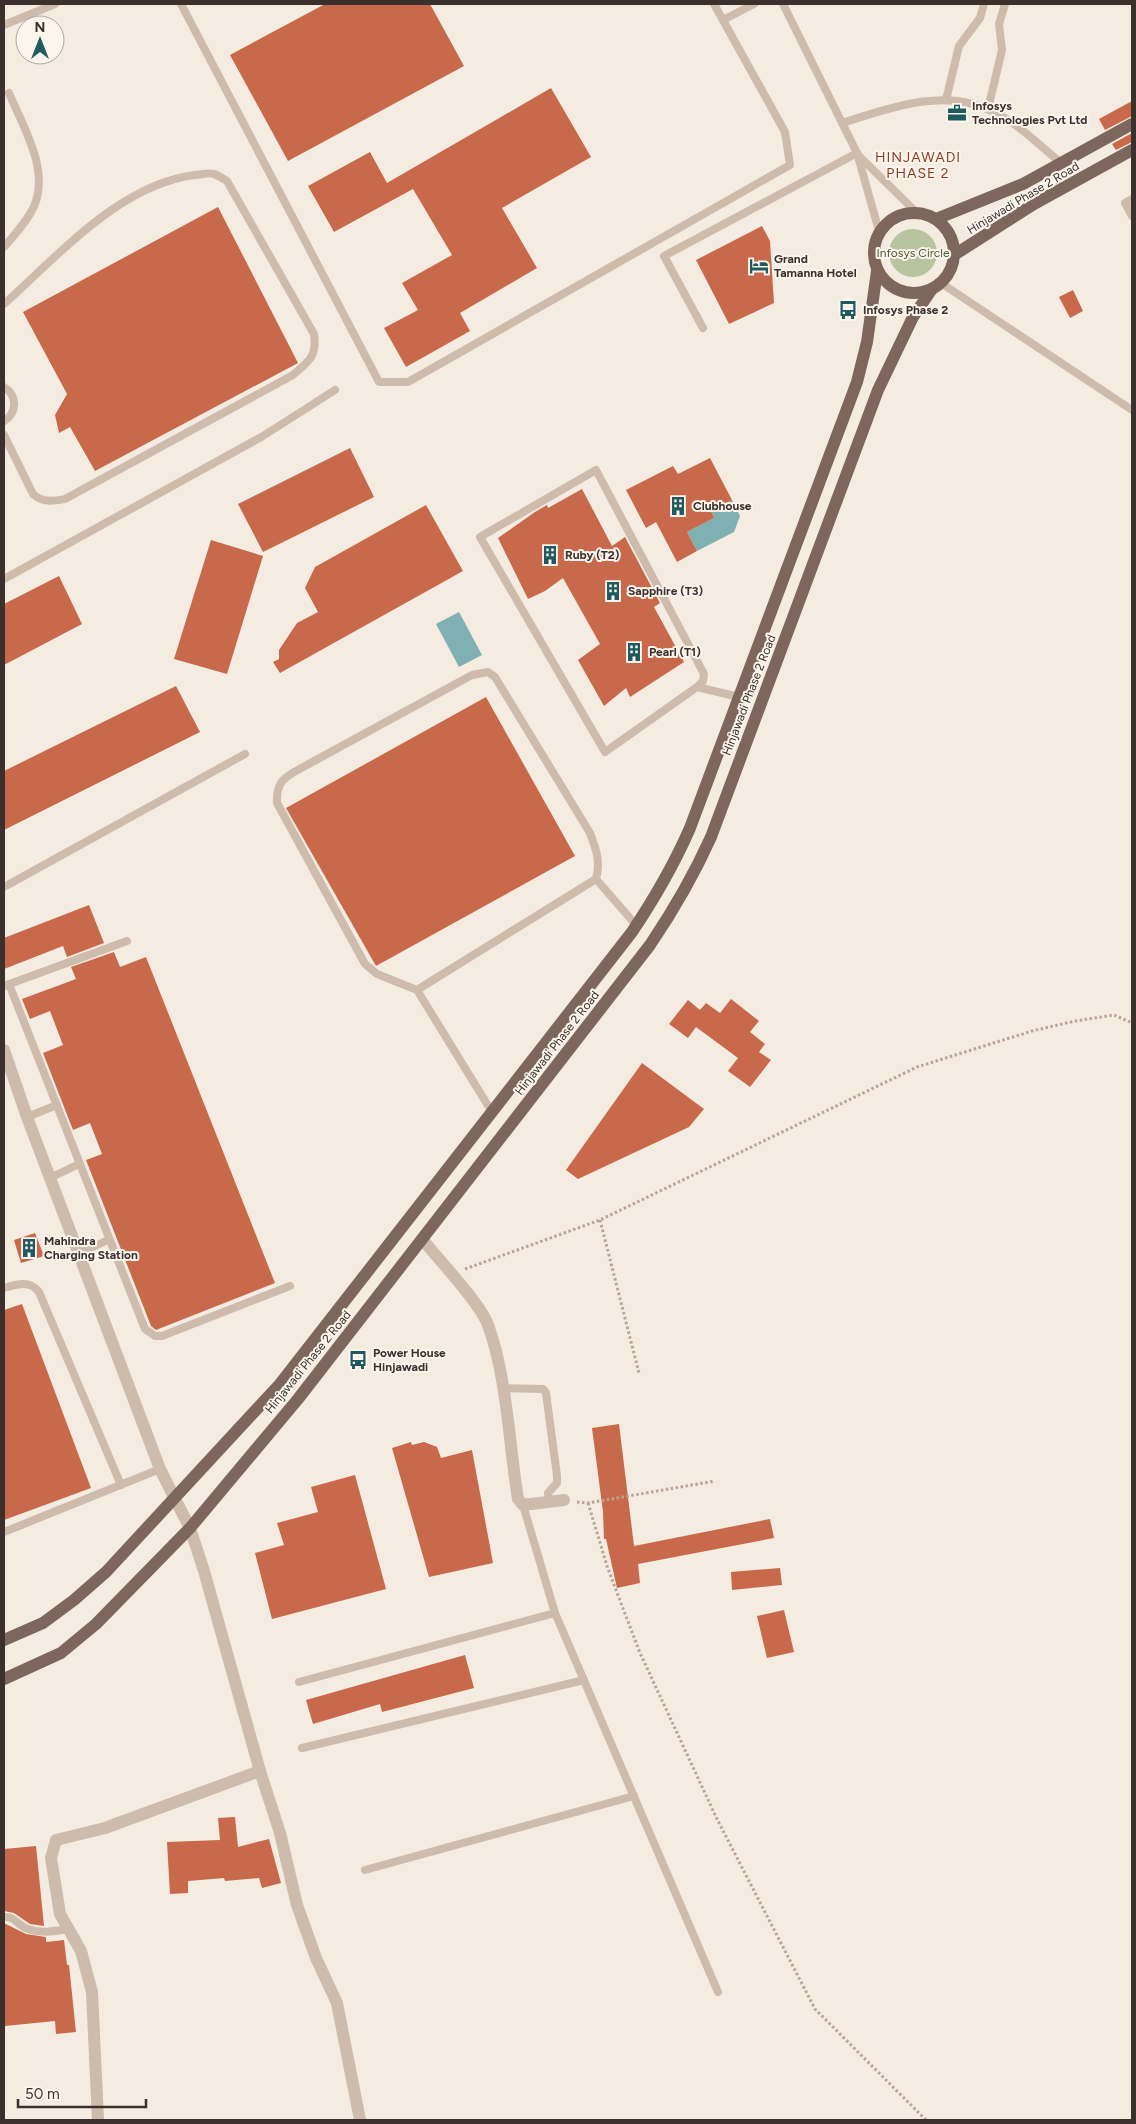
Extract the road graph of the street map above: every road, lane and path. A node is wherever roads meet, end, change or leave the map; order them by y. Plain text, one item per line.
1 (55, 4) edge
2 (181, 4) edge
3 (714, 4) edge
4 (754, 4) edge
5 (783, 4) edge
6 (984, 4) edge
7 (1006, 4) edge
8 (725, 19) junction
9 (4, 25) edge
10 (9, 94) dead end
11 (946, 100) junction
12 (988, 109) junction
13 (842, 123) junction
14 (1132, 124) edge
15 (1132, 150) edge
16 (857, 153) junction
17 (1061, 163) junction
18 (1132, 199) edge
19 (916, 212) junction
20 (1132, 216) edge
21 (936, 219) junction
22 (880, 231) junction
23 (4, 247) edge
24 (954, 255) junction
25 (877, 271) junction
26 (936, 286) junction
27 (4, 304) edge
28 (702, 328) dead end
29 (4, 388) edge
30 (335, 390) dead end
31 (1132, 410) edge
32 (4, 421) edge
33 (4, 435) edge
34 (4, 579) edge
35 (697, 687) junction
36 (739, 697) junction
37 (245, 754) dead end
38 (596, 879) junction
39 (4, 887) edge
40 (644, 913) junction
41 (636, 925) junction
42 (662, 927) junction
43 (127, 941) dead end
44 (7, 985) edge
45 (417, 990) junction
46 (1132, 1022) edge
47 (4, 1050) edge
48 (57, 1105) junction
49 (492, 1112) junction
50 (27, 1117) junction
51 (79, 1164) junction
52 (50, 1178) junction
53 (600, 1220) junction
54 (108, 1240) junction
55 (423, 1240) junction
56 (78, 1254) junction
57 (451, 1274) junction
58 (290, 1286) dead end
59 (4, 1288) edge
60 (639, 1372) dead end
61 (502, 1388) junction
62 (160, 1469) junction
63 (716, 1481) dead end
64 (122, 1485) junction
65 (175, 1499) junction
66 (564, 1500) dead end
67 (549, 1502) junction
68 (523, 1504) junction
69 (190, 1528) junction
70 (4, 1532) edge
71 (555, 1613) junction
72 (4, 1640) edge
73 (4, 1679) edge
74 (584, 1680) junction
75 (299, 1682) dead end
76 (302, 1748) dead end
77 (260, 1771) junction
78 (634, 1796) junction
79 (365, 1870) dead end
80 (4, 1917) edge
81 (69, 1930) junction
82 (718, 1992) dead end
83 (98, 2120) edge
84 (360, 2120) edge
85 (926, 2120) edge

1 - 9 lane
2 - 8 lane
3 - 8 lane
4 - 8 lane
5 - 13 lane
6 - 11 lane
7 - 12 lane
10 - 23 lane
11 - 12 lane
11 - 13 lane
12 - 17 lane
13 - 16 lane
14 - 17 main road, Hinjawadi Phase 2 Road
15 - 24 main road, Hinjawadi Phase 2 Road
16 - 19 lane
16 - 22 lane
16 - 28 lane
17 - 21 main road, Hinjawadi Phase 2 Road
18 - 20 lane
19 - 21 main road
19 - 22 main road
21 - 24 main road
22 - 25 main road
24 - 26 main road
25 - 26 main road
25 - 36 main road, Hinjawadi Phase 2 Road
26 - 31 lane
26 - 42 main road, Hinjawadi Phase 2 Road
27 - 33 lane
29 - 32 lane
30 - 34 lane
35 - 35 lane
35 - 36 lane
36 - 40 main road, Hinjawadi Phase 2 Road
37 - 39 lane
38 - 41 lane
38 - 45 lane
38 - 45 lane
40 - 41 main road, Hinjawadi Phase 2 Road
40 - 42 main road
41 - 49 main road, Hinjawadi Phase 2 Road
42 - 55 main road, Hinjawadi Phase 2 Road
43 - 44 lane
44 - 48 lane
45 - 49 lane
46 - 53 path
47 - 50 street
48 - 50 lane
48 - 51 lane
49 - 65 main road, Hinjawadi Phase 2 Road
50 - 52 street
51 - 52 lane
51 - 54 lane
52 - 56 street
53 - 57 path
53 - 60 path
54 - 56 lane
54 - 58 lane
55 - 57 street
55 - 69 main road, Hinjawadi Phase 2 Road
56 - 62 street
57 - 61 street
59 - 64 lane
61 - 67 lane
61 - 68 street
62 - 64 lane
62 - 65 street
63 - 85 path
64 - 70 lane
65 - 69 street
65 - 72 main road, Hinjawadi Phase 2 Road
66 - 67 street
67 - 68 street
68 - 71 lane
69 - 73 main road, Hinjawadi Phase 2 Road
69 - 77 street
71 - 74 lane
71 - 75 lane
74 - 76 lane
74 - 78 lane
77 - 81 street
77 - 84 street
78 - 79 lane
78 - 82 lane
80 - 81 lane
81 - 83 street

